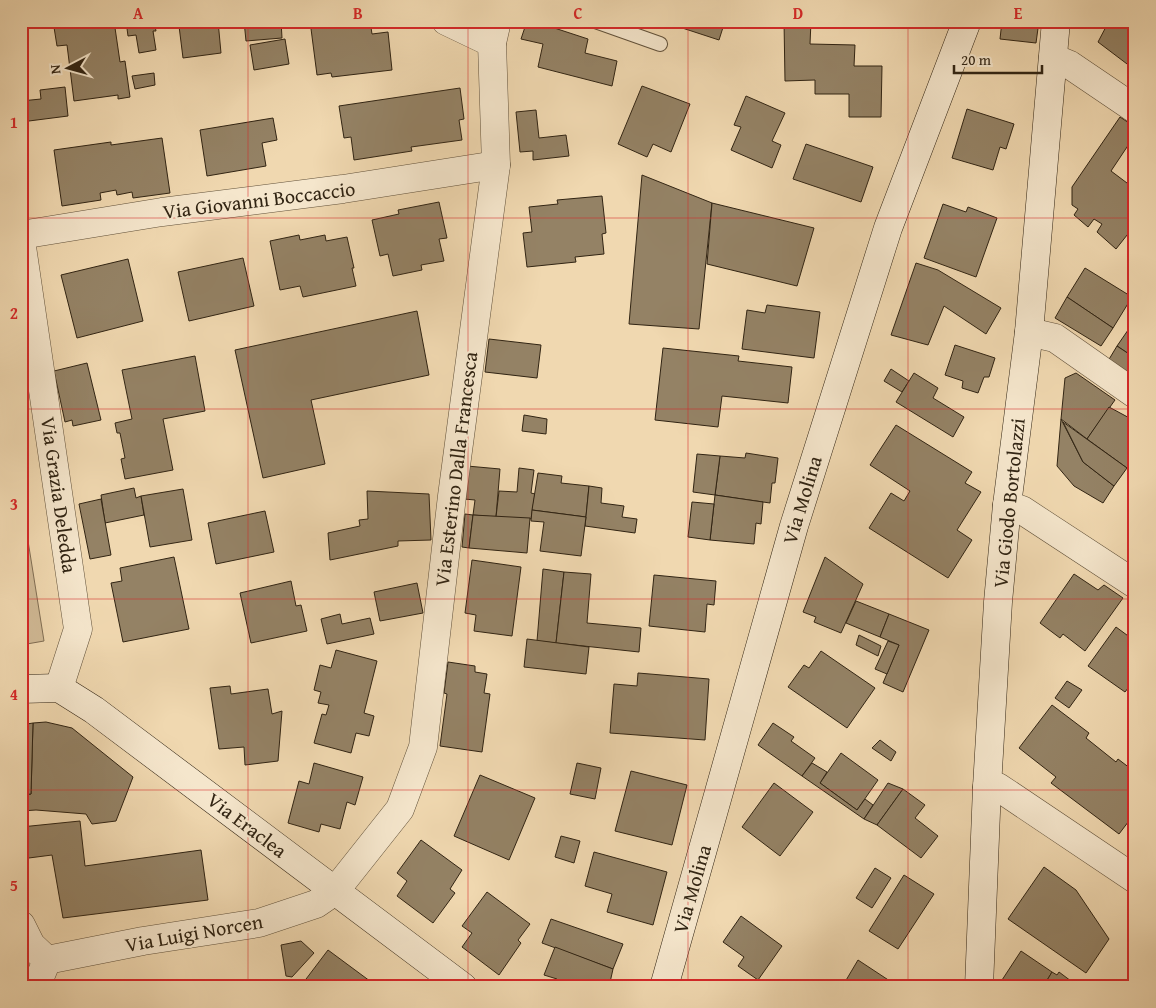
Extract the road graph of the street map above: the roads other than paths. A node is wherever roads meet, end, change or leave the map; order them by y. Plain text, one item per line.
1 (446, 21) edge
2 (595, 21) edge
3 (967, 21) edge
4 (1056, 21) edge
5 (494, 32) edge
6 (660, 44) dead end
7 (1053, 58) junction
8 (1135, 109) edge
9 (496, 165) junction
10 (21, 235) edge
11 (21, 240) edge
12 (1029, 332) junction
13 (1135, 394) edge
14 (1007, 505) junction
15 (1135, 584) edge
16 (59, 688) junction
17 (21, 689) edge
18 (987, 787) junction
19 (1135, 879) edge
20 (335, 891) junction
21 (21, 925) edge
22 (48, 960) junction
23 (36, 987) edge
24 (463, 987) edge
25 (664, 987) edge
26 (979, 987) edge

1 - 5 street
2 - 6 lane
3 - 25 street, Via Molina
4 - 7 street, Via Giodo Bortolazzi
5 - 9 street, Via Esterino Dalla Francesca
7 - 8 street
7 - 12 street, Via Giodo Bortolazzi
9 - 10 street, Via Giovanni Boccaccio
9 - 20 street, Via Esterino Dalla Francesca
11 - 16 street, Via Grazia Deledda
12 - 13 street
12 - 14 street, Via Giodo Bortolazzi
14 - 15 street
14 - 18 street, Via Giodo Bortolazzi
16 - 17 street
16 - 20 street, Via Eraclea
18 - 19 street
18 - 26 street, Via Giodo Bortolazzi
20 - 22 street, Via Luigi Norcen
20 - 24 street, Via Eraclea
21 - 22 street
22 - 23 street

